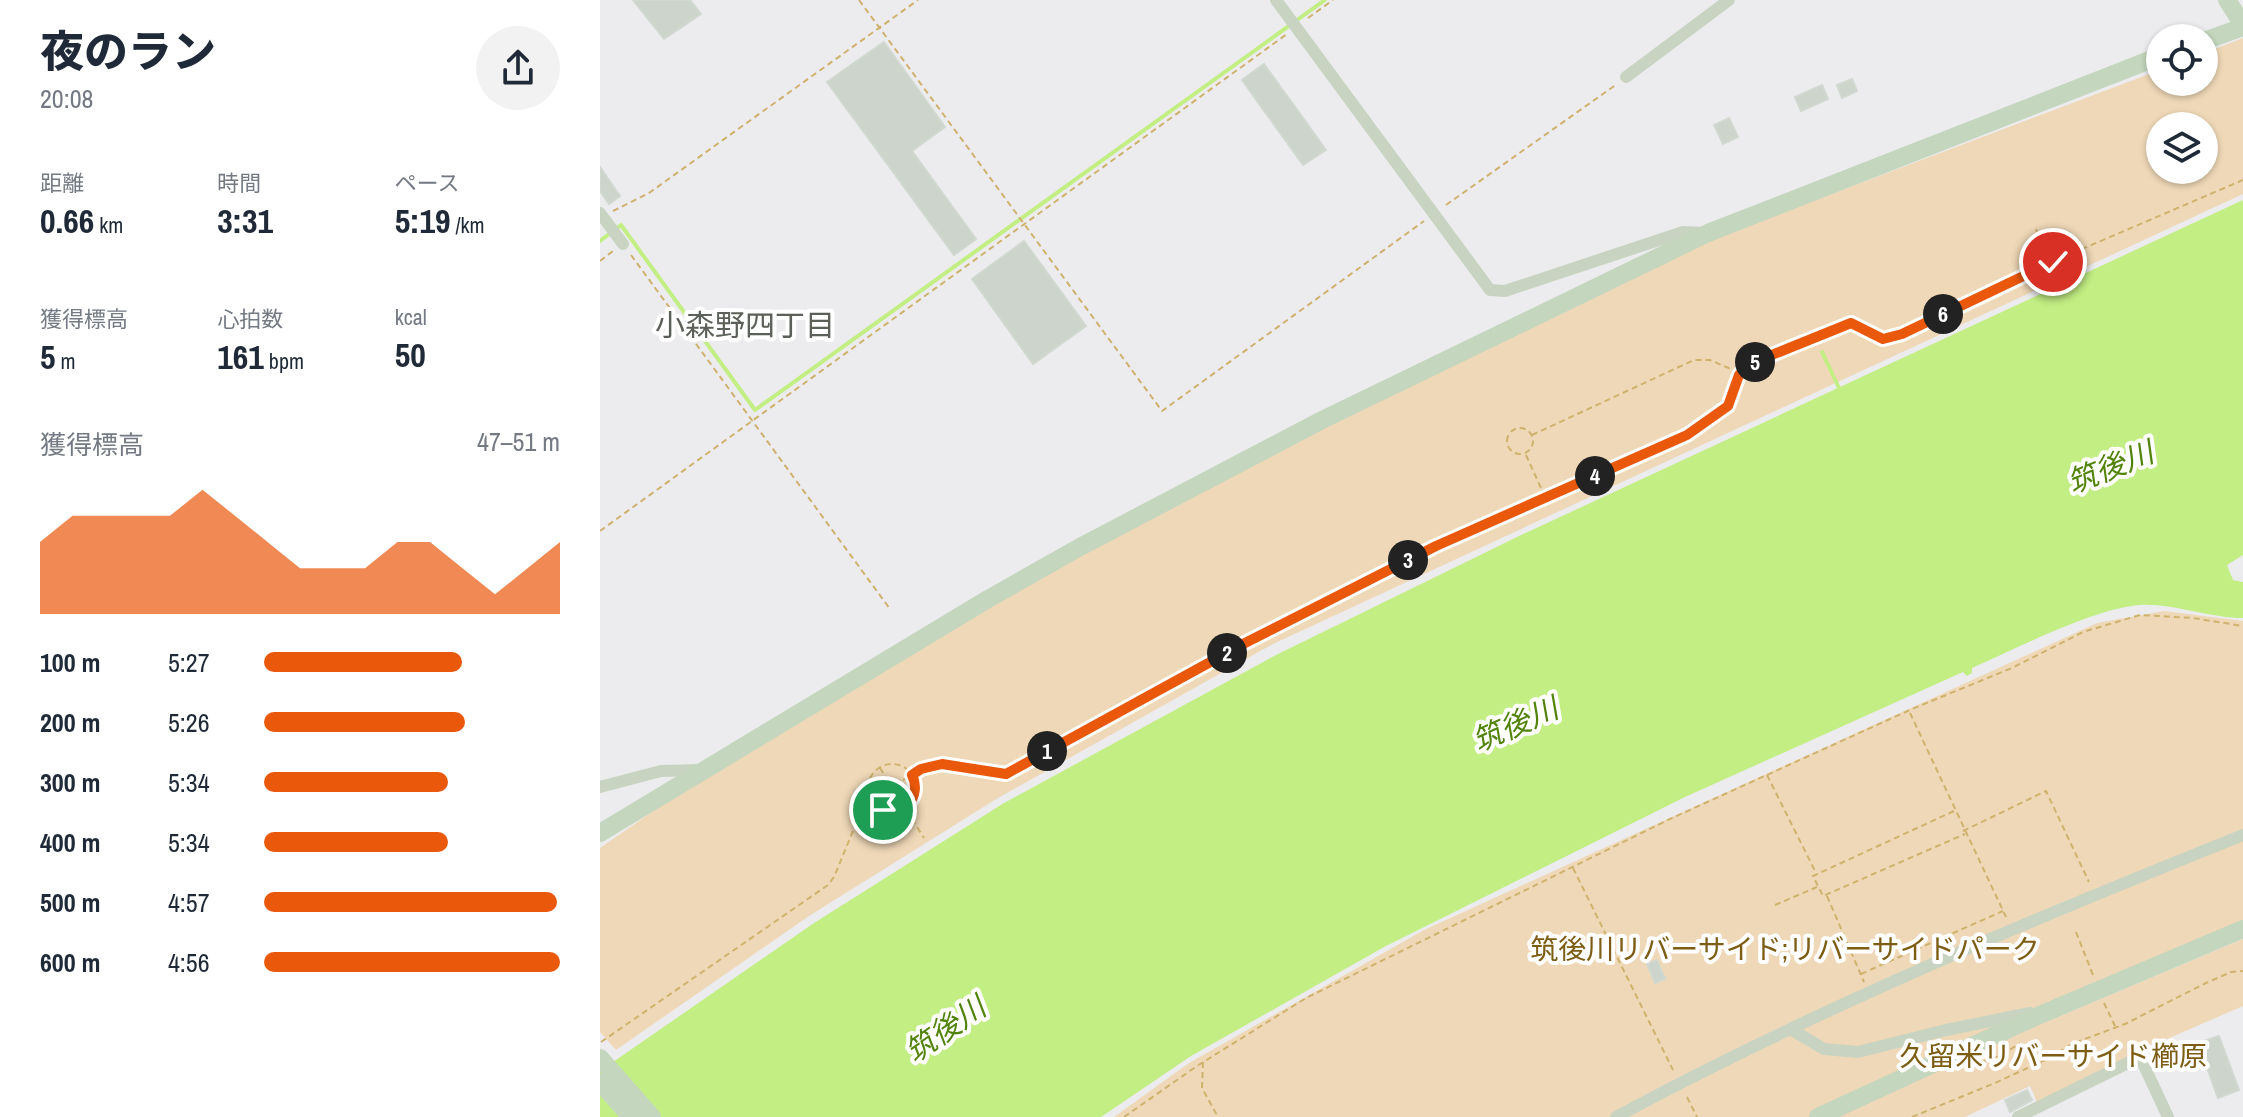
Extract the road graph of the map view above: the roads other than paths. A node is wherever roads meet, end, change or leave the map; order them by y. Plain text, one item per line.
1 (1276, 0) edge
2 (1729, 0) edge
3 (2227, 0) edge
4 (2243, 26) edge
5 (2218, 36) edge
6 (2146, 61) edge
7 (1626, 77) road end
8 (601, 216) edge
9 (1708, 233) junction
10 (623, 244) road end
11 (704, 769) junction
12 (600, 787) edge
13 (600, 833) edge
14 (2243, 835) edge
15 (2243, 929) edge
16 (2054, 1009) junction
17 (1792, 1030) junction
18 (600, 1058) edge
19 (600, 1082) edge
20 (631, 1117) edge
21 (652, 1117) edge
22 (1616, 1117) edge
23 (1818, 1117) edge
24 (2018, 1117) edge
25 (2168, 1117) edge

1 - 9 street
2 - 7 street
3 - 4 street
4 - 5 street
6 - 9 street
8 - 10 street
9 - 11 street
11 - 12 street
11 - 13 street
14 - 17 street
15 - 16 street
16 - 17 street
16 - 23 street
17 - 22 street
18 - 21 street
19 - 20 street
24 - 25 street

